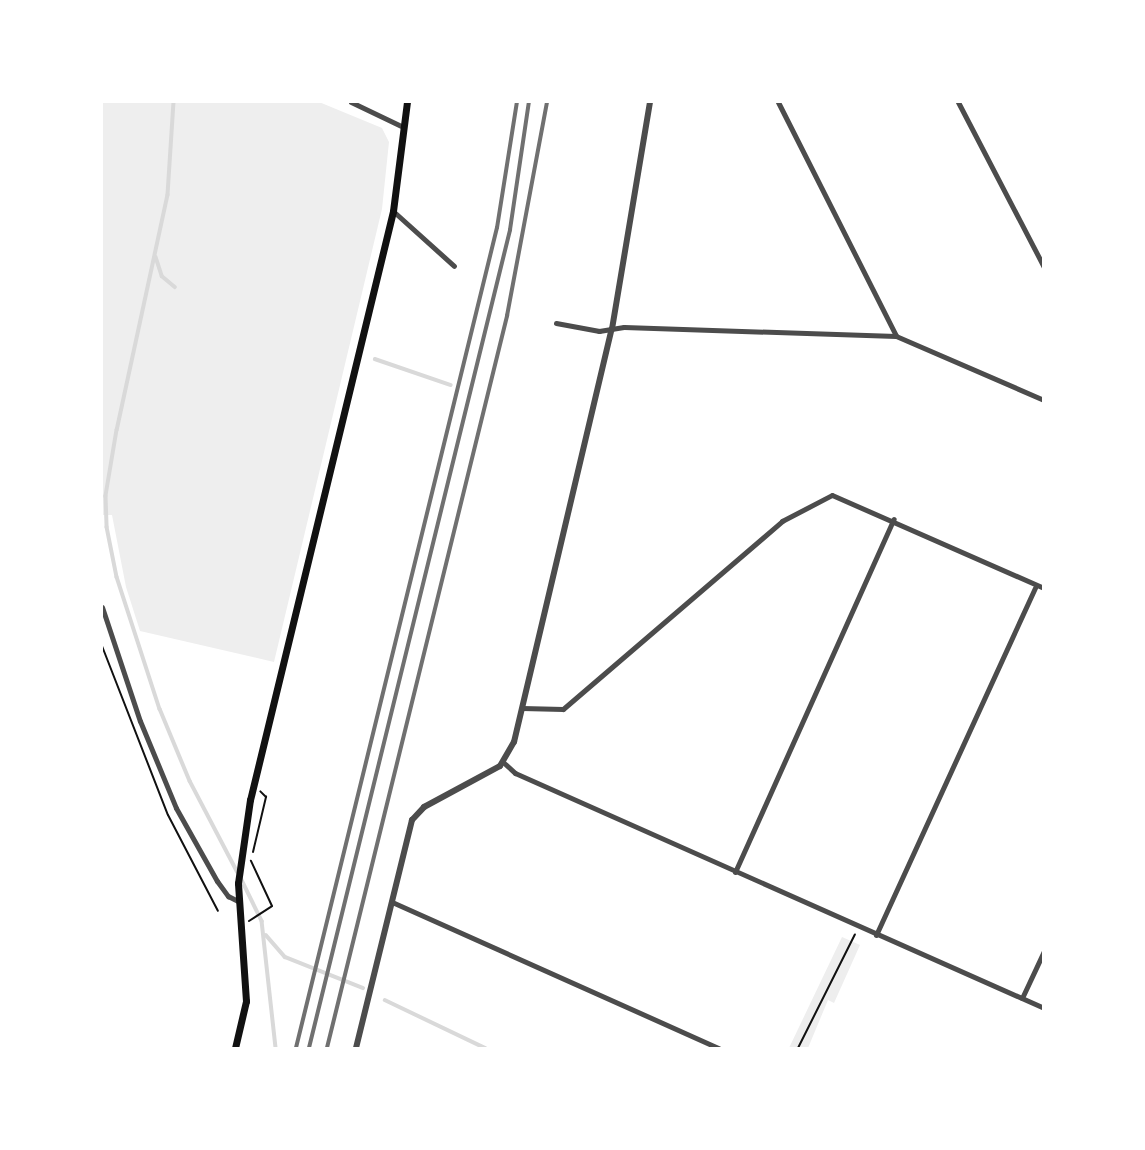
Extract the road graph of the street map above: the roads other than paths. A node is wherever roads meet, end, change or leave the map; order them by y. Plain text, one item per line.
1 (351, 102) edge
2 (407, 102) edge
3 (650, 102) edge
4 (778, 102) edge
5 (958, 102) edge
6 (401, 126) junction
7 (393, 211) junction
8 (454, 266) dead end
9 (1044, 267) edge
10 (556, 323) dead end
11 (612, 330) junction
12 (896, 337) junction
13 (1044, 400) edge
14 (894, 519) junction
15 (1035, 588) junction
16 (1044, 588) edge
17 (102, 607) edge
18 (522, 708) junction
19 (504, 763) junction
20 (735, 872) junction
21 (238, 901) junction
22 (392, 902) junction
23 (876, 934) junction
24 (1044, 951) edge
25 (1022, 998) junction
26 (1044, 1008) edge
27 (235, 1048) edge
28 (356, 1048) edge
29 (719, 1048) edge

1 - 6 street
2 - 6 main road
3 - 11 street
4 - 12 street
5 - 9 street
6 - 7 main road
7 - 8 street
7 - 21 main road
10 - 11 street
11 - 12 street
11 - 18 street
12 - 13 street
14 - 15 street
14 - 18 street
14 - 20 street
15 - 16 street
15 - 23 street
17 - 21 street
18 - 19 street
19 - 20 street
19 - 22 street
20 - 23 street
21 - 27 main road
22 - 28 street
22 - 29 street
23 - 25 street
24 - 25 street
25 - 26 street

